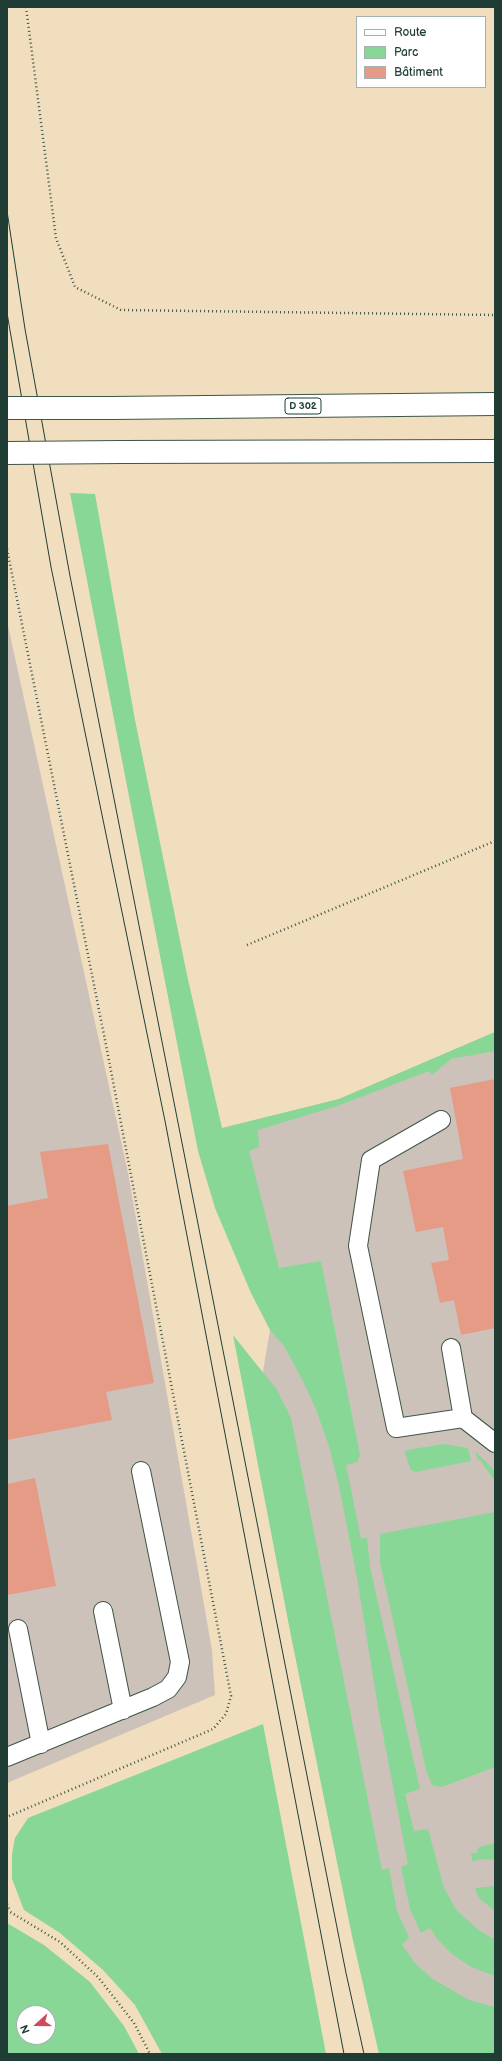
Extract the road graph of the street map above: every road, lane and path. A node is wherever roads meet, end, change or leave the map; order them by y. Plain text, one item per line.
1 (26, 7) edge
2 (495, 315) edge
3 (495, 404) edge
4 (7, 408) edge
5 (495, 451) edge
6 (7, 453) edge
7 (7, 549) edge
8 (495, 841) edge
9 (247, 945) dead end
10 (106, 1045) dead end
11 (441, 1120) dead end
12 (451, 1348) dead end
13 (463, 1418) junction
14 (495, 1443) edge
15 (141, 1471) dead end
16 (103, 1611) dead end
17 (18, 1629) dead end
18 (124, 1710) junction
19 (41, 1744) junction
20 (7, 1757) edge
21 (7, 1904) edge
22 (8, 1911) edge
23 (150, 2054) edge

1 - 2 path
3 - 4 main road, D 302, bridge
5 - 6 main road, bridge
7 - 10 path
8 - 9 path
11 - 13 lane
12 - 13 lane
13 - 14 lane
15 - 18 lane
16 - 18 lane
17 - 19 lane
18 - 19 lane
19 - 20 lane
21 - 22 path
22 - 23 path

